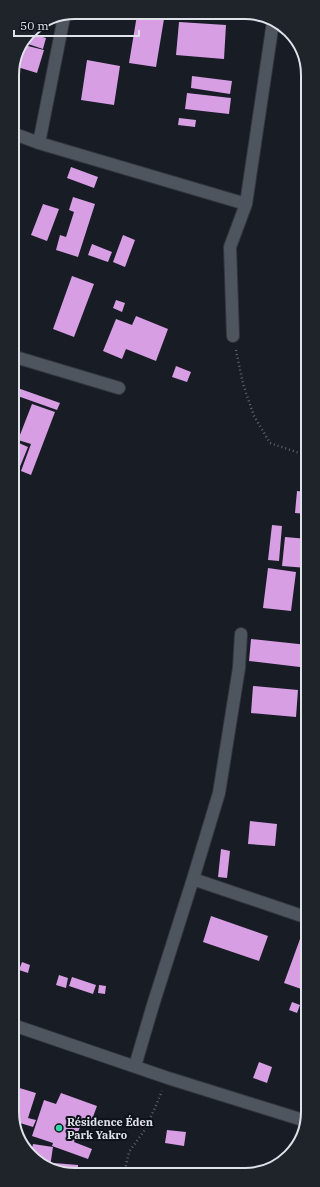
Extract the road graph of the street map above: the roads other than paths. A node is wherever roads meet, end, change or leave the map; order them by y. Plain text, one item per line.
1 (63, 20) edge
2 (272, 27) edge
3 (19, 136) edge
4 (39, 143) junction
5 (246, 204) junction
6 (233, 336) road end
7 (19, 358) edge
8 (119, 388) dead end
9 (241, 634) dead end
10 (193, 879) junction
11 (301, 916) edge
12 (19, 1027) edge
13 (135, 1066) junction
14 (300, 1119) edge

1 - 4 street
2 - 5 street
3 - 4 street
4 - 5 street
5 - 6 street
7 - 8 street
9 - 10 street
10 - 11 street
10 - 13 street
12 - 13 street
13 - 14 street

